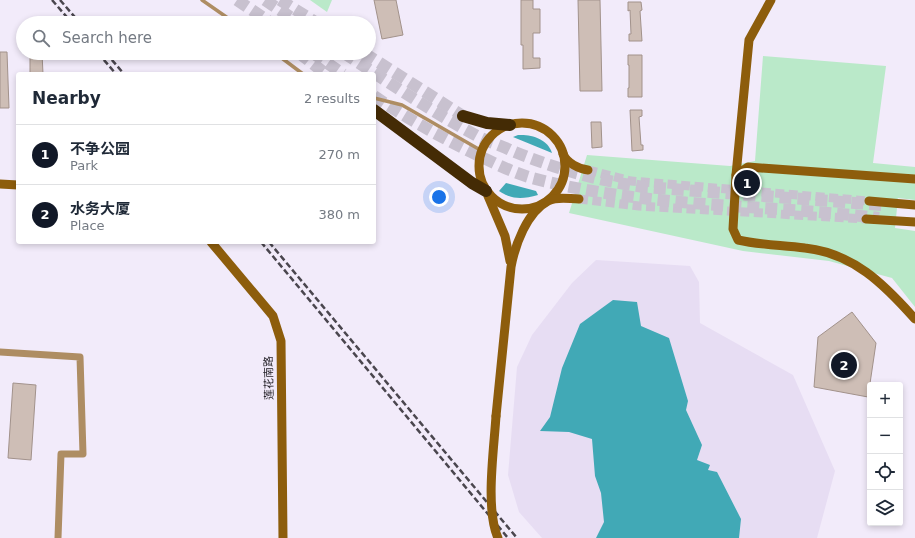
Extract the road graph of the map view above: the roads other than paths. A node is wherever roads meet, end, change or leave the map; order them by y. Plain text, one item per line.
1 (202, 0) edge
2 (771, 0) edge
3 (225, 16) edge
4 (284, 60) edge
5 (300, 72) edge
6 (376, 98) edge
7 (376, 111) edge
8 (463, 116) tunnel mouth
9 (510, 125) junction
10 (482, 152) junction
11 (563, 152) junction
12 (588, 170) tunnel mouth
13 (736, 175) junction
14 (915, 178) edge
15 (0, 184) edge
16 (16, 185) edge
17 (486, 191) junction
18 (579, 199) tunnel mouth
19 (548, 201) junction
20 (869, 201) tunnel mouth
21 (915, 205) edge
22 (866, 219) tunnel mouth
23 (915, 222) edge
24 (213, 244) edge
25 (511, 267) junction
26 (915, 318) edge
27 (0, 352) edge
28 (58, 538) edge
29 (283, 538) edge
30 (498, 538) edge

1 - 3 lane
2 - 13 street
4 - 5 lane
6 - 10 lane
7 - 17 highway
8 - 9 highway
9 - 10 street
9 - 11 street
10 - 17 street
11 - 12 street
11 - 19 street
13 - 14 street
13 - 26 street
15 - 16 street
17 - 19 street
17 - 25 street
18 - 19 street
19 - 25 street
20 - 21 street
22 - 23 street
24 - 29 street, 莲花南路
25 - 30 street, bridge
27 - 28 street

